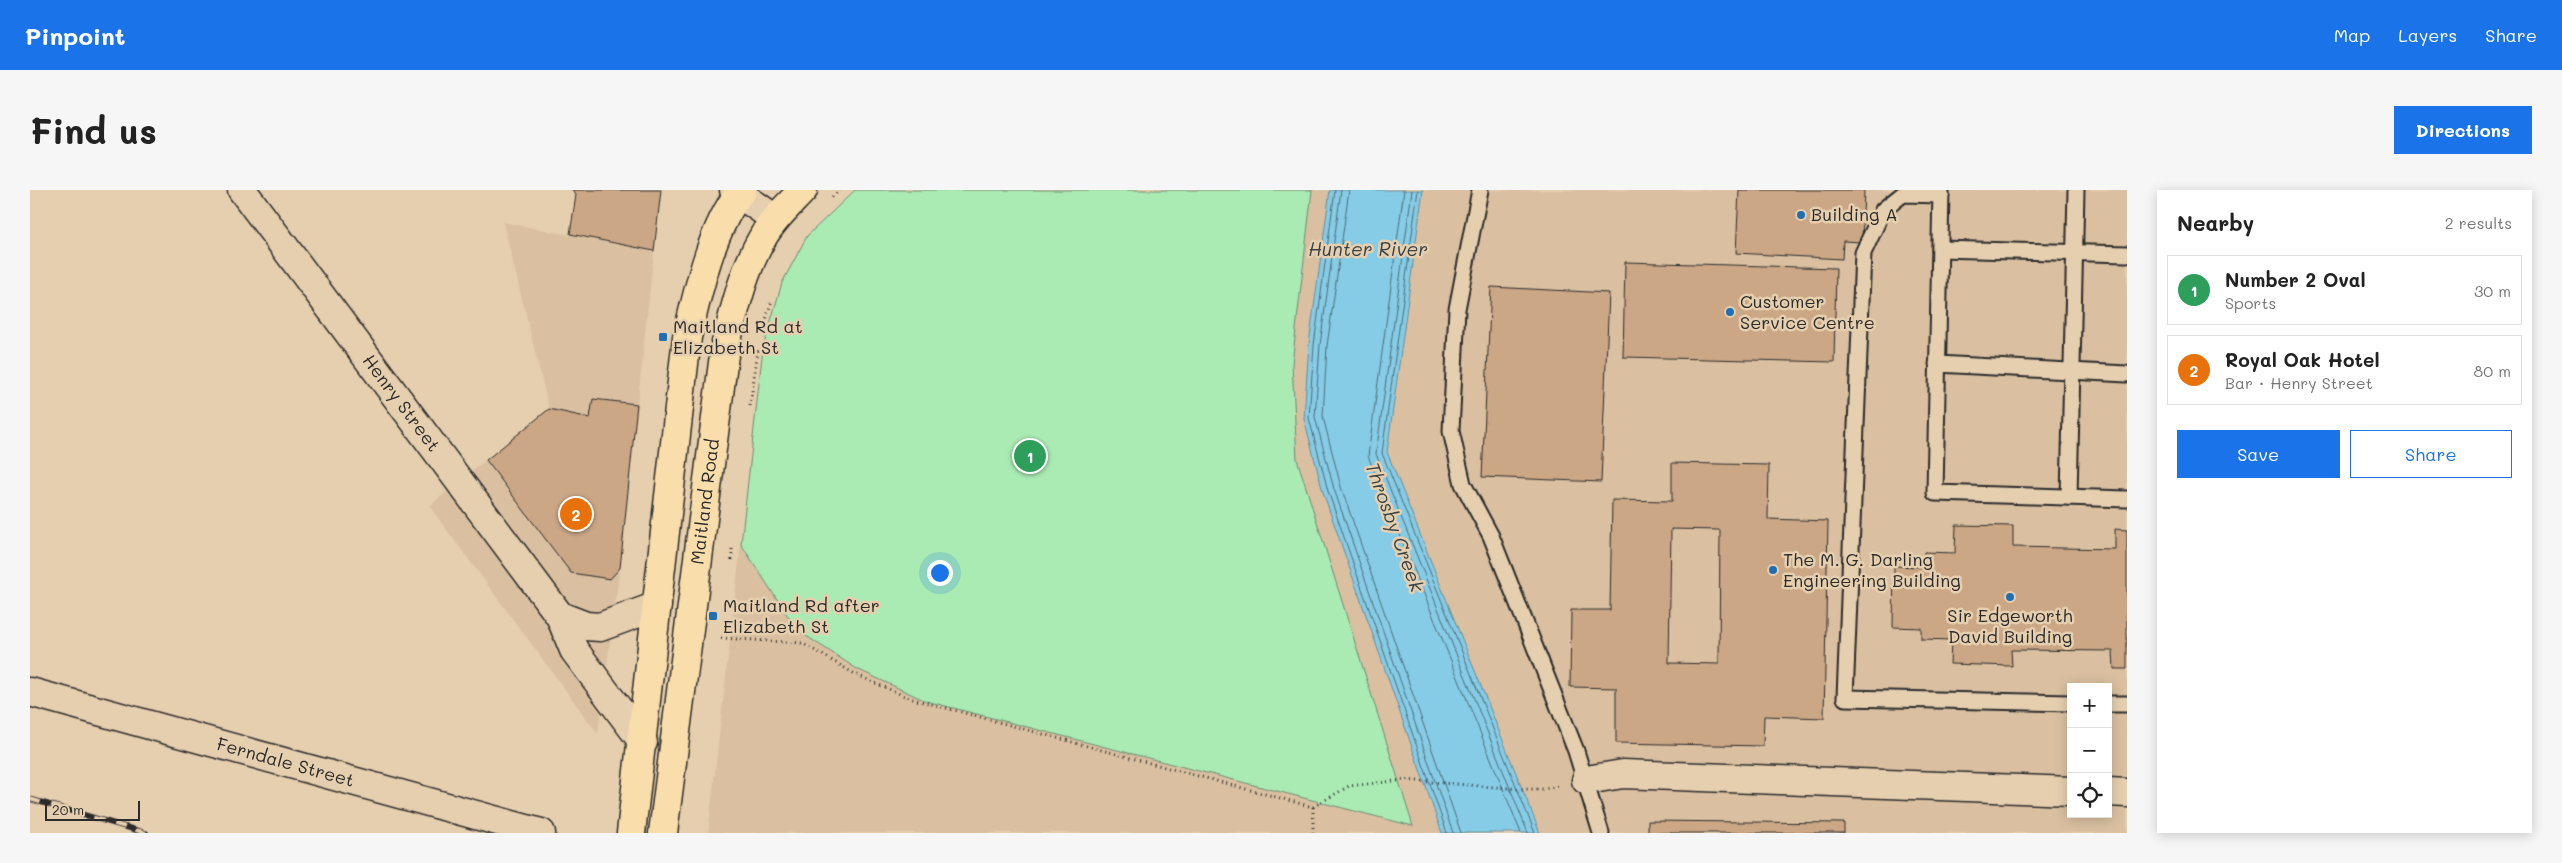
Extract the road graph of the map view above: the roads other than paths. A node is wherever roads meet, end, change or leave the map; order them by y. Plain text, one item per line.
1 (242, 190) edge
2 (803, 190) edge
3 (1480, 190) edge
4 (2076, 190) edge
5 (738, 191) edge
6 (1941, 193) edge
7 (775, 219) junction
8 (1940, 249) junction
9 (2075, 252) junction
10 (2127, 254) edge
11 (1937, 364) junction
12 (2072, 373) junction
13 (2127, 374) edge
14 (2069, 497) junction
15 (2127, 498) edge
16 (657, 606) junction
17 (560, 616) junction
18 (30, 692) edge
19 (2067, 703) edge
20 (2112, 704) edge
21 (2127, 704) edge
22 (643, 742) junction
23 (1586, 780) junction
24 (2067, 791) edge
25 (2112, 792) edge
26 (2127, 793) edge
27 (541, 833) edge
28 (631, 833) edge
29 (663, 833) edge
30 (1600, 833) edge

1 - 17 street, Henry Street
2 - 7 main road, Maitland Road
3 - 23 lane
4 - 9 lane
5 - 7 street
5 - 16 main road, Maitland Road
6 - 8 lane
6 - 19 lane
7 - 29 main road, Maitland Road
8 - 9 lane
8 - 11 lane
9 - 10 lane
9 - 12 lane
11 - 12 lane
11 - 14 lane
12 - 13 lane
12 - 14 lane
14 - 15 lane
16 - 17 street
16 - 22 main road, Maitland Road
17 - 22 street, Henry Street
18 - 27 street, Ferndale Street
20 - 21 lane
22 - 28 main road, Maitland Road
23 - 24 street
23 - 30 lane
25 - 26 street

